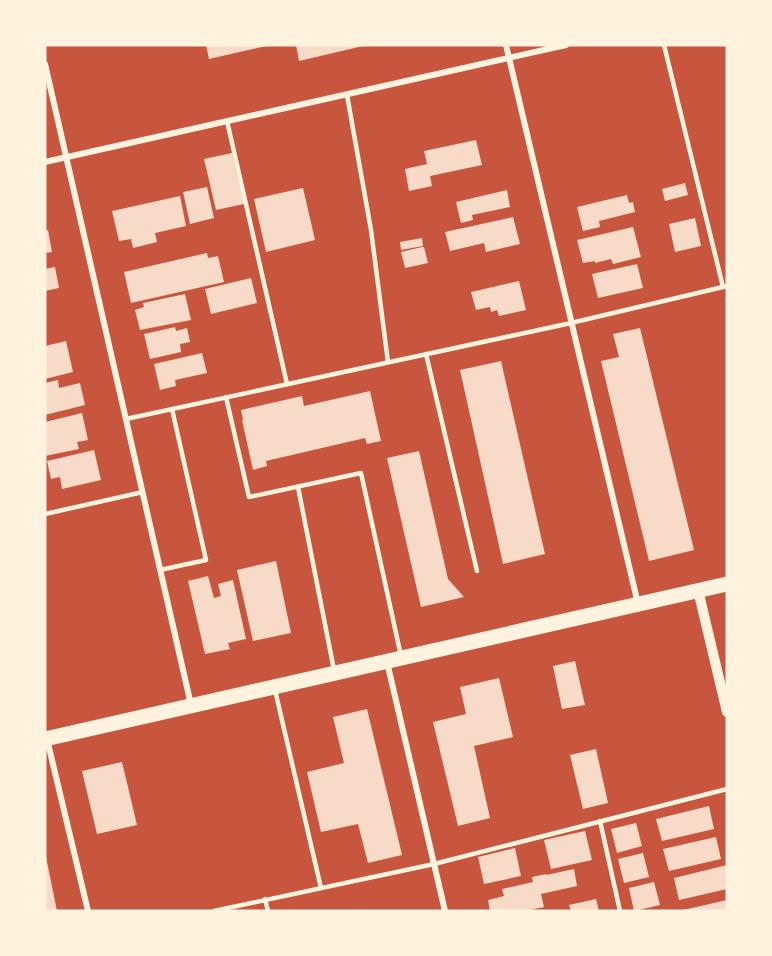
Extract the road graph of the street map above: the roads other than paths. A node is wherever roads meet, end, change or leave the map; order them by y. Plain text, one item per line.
1 (506, 45) edge
2 (566, 45) edge
3 (664, 45) edge
4 (509, 58) junction
5 (45, 64) edge
6 (347, 95) junction
7 (227, 122) junction
8 (66, 157) junction
9 (45, 162) edge
10 (725, 287) edge
11 (571, 323) junction
12 (426, 354) junction
13 (388, 362) junction
14 (287, 384) junction
15 (226, 397) junction
16 (172, 409) junction
17 (126, 418) junction
18 (298, 487) junction
19 (143, 492) junction
20 (45, 514) edge
21 (160, 570) junction
22 (477, 571) dead end
23 (727, 584) edge
24 (698, 590) junction
25 (638, 604) junction
26 (394, 660) junction
27 (335, 673) junction
28 (275, 687) junction
29 (191, 705) junction
30 (727, 712) edge
31 (46, 738) edge
32 (727, 789) edge
33 (600, 821) junction
34 (434, 864) junction
35 (321, 888) junction
36 (265, 899) junction
37 (88, 911) edge
38 (214, 911) edge
39 (268, 911) edge
40 (445, 911) edge
41 (620, 911) edge

1 - 4 street
2 - 4 street
3 - 10 lane
4 - 6 street
4 - 11 street
5 - 8 street
6 - 7 street
6 - 13 lane
7 - 8 street
7 - 14 lane
8 - 9 street
8 - 17 street
10 - 11 lane
11 - 12 lane
11 - 25 street
12 - 13 lane
12 - 22 lane
13 - 14 lane
14 - 15 lane
15 - 16 lane
15 - 18 lane
16 - 17 lane
16 - 21 lane
17 - 19 street
18 - 26 lane
18 - 27 lane
19 - 20 lane
19 - 21 street
21 - 29 street
23 - 24 main road
24 - 25 main road
24 - 30 street
25 - 26 main road
26 - 27 main road
26 - 34 street
27 - 28 main road
28 - 29 main road
28 - 35 lane
29 - 31 main road
31 - 37 street
32 - 33 lane
33 - 34 lane
33 - 41 lane
34 - 35 lane
34 - 40 street
35 - 36 lane
36 - 38 lane
36 - 39 lane

